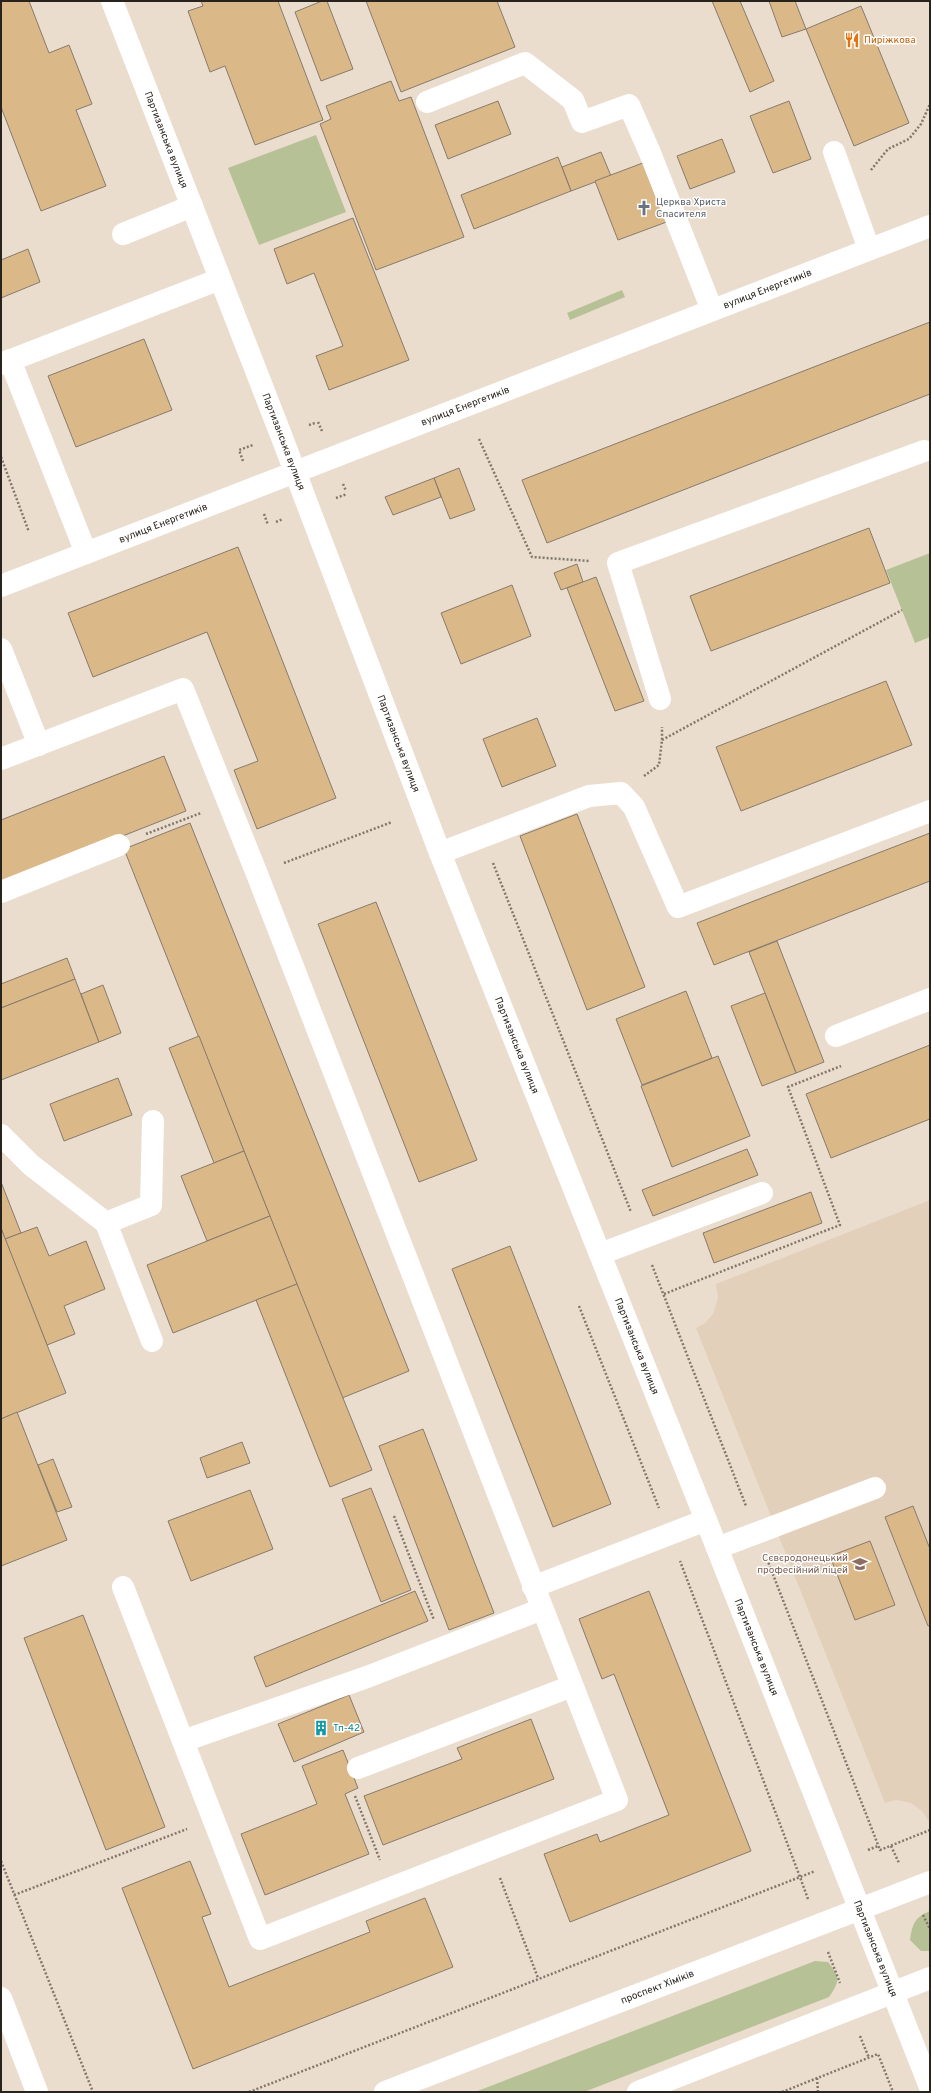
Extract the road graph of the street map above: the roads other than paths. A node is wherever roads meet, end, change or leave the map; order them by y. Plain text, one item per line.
1 (112, 1) edge
2 (427, 102) dead end
3 (834, 152) dead end
4 (192, 206) junction
5 (930, 226) edge
6 (124, 234) dead end
7 (868, 249) junction
8 (220, 279) junction
9 (712, 310) junction
10 (6, 362) edge
11 (928, 455) edge
12 (293, 472) junction
13 (86, 553) junction
14 (1, 586) edge
15 (1, 648) edge
16 (660, 699) road end
17 (39, 745) junction
18 (1, 760) edge
19 (930, 811) edge
20 (119, 845) road end
21 (440, 853) junction
22 (1, 892) edge
23 (930, 998) edge
24 (836, 1036) dead end
25 (153, 1122) dead end
26 (1, 1135) edge
27 (762, 1193) dead end
28 (106, 1223) junction
29 (600, 1254) junction
30 (152, 1341) dead end
31 (875, 1488) dead end
32 (706, 1520) junction
33 (717, 1548) junction
34 (123, 1587) dead end
35 (533, 1587) junction
36 (542, 1610) junction
37 (572, 1686) junction
38 (183, 1741) junction
39 (358, 1768) road end
40 (930, 1882) edge
41 (860, 1909) junction
42 (930, 1978) edge
43 (893, 1993) junction
44 (1, 1998) edge
45 (930, 2087) edge
46 (37, 2092) edge
47 (385, 2092) edge
48 (638, 2092) edge

1 - 4 street, Партизанська вулиця
2 - 9 street
3 - 7 street
4 - 6 street
4 - 8 street, Партизанська вулиця
5 - 7 street, вулиця Енергетиків
7 - 9 street, вулиця Енергетиків
8 - 10 street
8 - 12 street, Партизанська вулиця
9 - 12 street, вулиця Енергетиків
10 - 13 street
11 - 16 street
12 - 13 street, вулиця Енергетиків
12 - 21 street, Партизанська вулиця
13 - 14 street, вулиця Енергетиків
15 - 17 street
17 - 18 street
17 - 35 street
19 - 21 street
20 - 22 street
21 - 29 street, Партизанська вулиця
23 - 24 street
25 - 28 street
26 - 28 street
27 - 29 street
28 - 30 street
29 - 32 street, Партизанська вулиця
31 - 33 street
32 - 33 street, Партизанська вулиця
32 - 35 street
33 - 41 street, Партизанська вулиця
34 - 38 street
35 - 36 street
36 - 37 street
36 - 38 street
37 - 38 street
37 - 39 street
40 - 41 street, проспект Хіміків
41 - 43 street, Партизанська вулиця
41 - 47 street, проспект Хіміків
42 - 43 street
43 - 45 street, Партизанська вулиця
43 - 48 street
44 - 46 street

